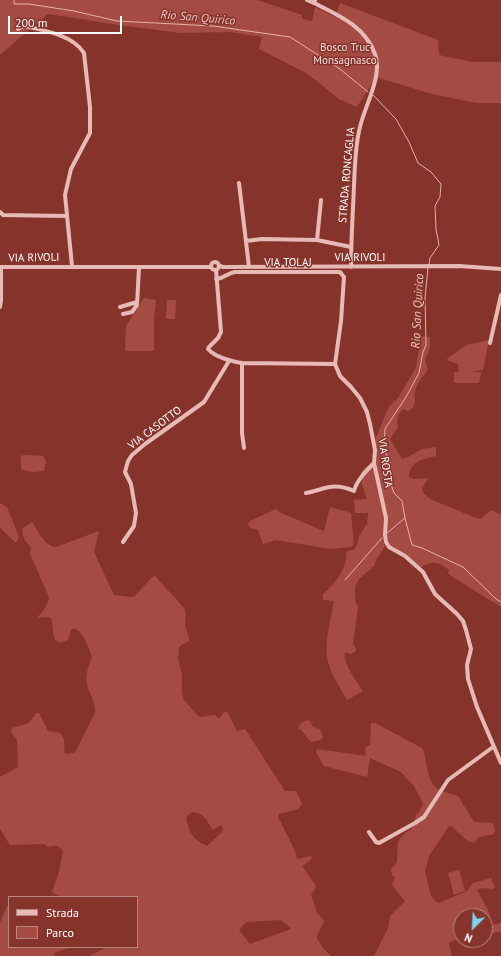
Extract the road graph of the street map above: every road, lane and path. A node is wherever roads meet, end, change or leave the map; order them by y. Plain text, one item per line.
1 (307, 0) edge
2 (314, 2) edge
3 (18, 29) dead end
4 (239, 182) dead end
5 (321, 200) dead end
6 (0, 212) edge
7 (67, 216) junction
8 (317, 240) junction
9 (246, 241) junction
10 (351, 247) junction
11 (72, 266) junction
12 (220, 266) junction
13 (1, 267) edge
14 (139, 267) junction
15 (211, 267) junction
16 (249, 267) junction
17 (351, 267) junction
18 (501, 269) edge
19 (216, 270) junction
20 (216, 279) junction
21 (501, 294) edge
22 (137, 302) junction
23 (0, 307) edge
24 (120, 307) dead end
25 (123, 314) dead end
26 (490, 343) dead end
27 (229, 360) junction
28 (242, 363) junction
29 (335, 364) junction
30 (244, 448) dead end
31 (374, 463) junction
32 (306, 493) dead end
33 (124, 542) dead end
34 (493, 747) junction
35 (501, 763) edge
36 (369, 832) dead end

1 - 2 street, STRADA RONCAGLIA
2 - 10 street, STRADA RONCAGLIA
3 - 7 street
4 - 9 street
5 - 8 street
6 - 7 street
7 - 11 street
8 - 9 street
8 - 10 street
9 - 16 street
10 - 17 street, STRADA RONCAGLIA
11 - 13 street, VIA RIVOLI
11 - 14 street, VIA RIVOLI
12 - 15 street, VIA RIVOLI
12 - 16 street, VIA RIVOLI
12 - 19 street
13 - 23 street, VIA RIVOLI
14 - 15 street, VIA RIVOLI
14 - 22 street
15 - 19 street
16 - 17 street, VIA RIVOLI
17 - 18 street, VIA RIVOLI
19 - 20 street
20 - 27 street
20 - 29 street, VIA TOLAJ
21 - 26 street
22 - 24 street
22 - 25 street
27 - 28 street
27 - 33 street, VIA CASOTTO
28 - 29 street
28 - 30 street
29 - 31 street, VIA ROSTA
31 - 32 street
31 - 34 street, VIA ROSTA
34 - 35 street, VIA ROSTA
34 - 36 street

